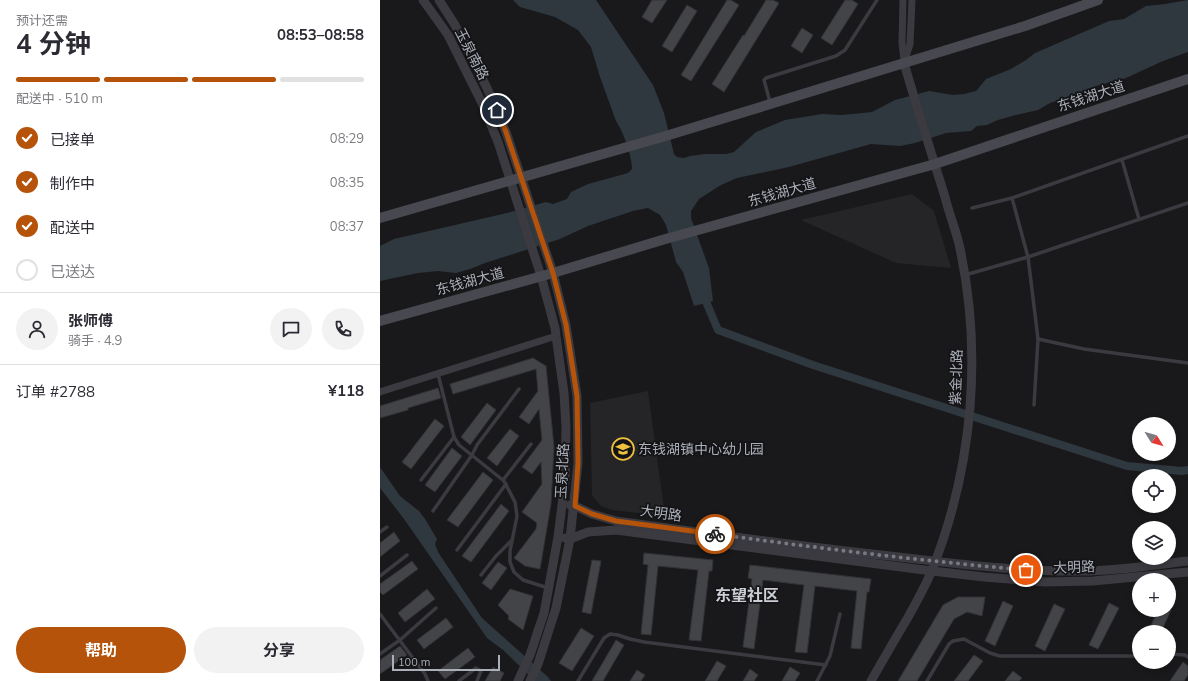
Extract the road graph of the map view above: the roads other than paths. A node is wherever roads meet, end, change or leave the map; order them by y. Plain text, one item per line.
1 (423, 0) edge
2 (439, 0) edge
3 (877, 0) edge
4 (903, 0) edge
5 (912, 0) edge
6 (1098, 0) edge
7 (904, 63) junction
8 (1188, 79) edge
9 (771, 104) junction
10 (1188, 136) edge
11 (1122, 160) junction
12 (935, 164) junction
13 (521, 177) junction
14 (510, 180) junction
15 (1012, 198) junction
16 (1188, 203) edge
17 (972, 208) dead end
18 (380, 218) edge
19 (1139, 219) junction
20 (1028, 257) junction
21 (548, 259) joint
22 (536, 261) joint
23 (553, 273) junction
24 (964, 275) junction
25 (541, 276) junction
26 (380, 321) edge
27 (556, 336) junction
28 (1038, 340) junction
29 (1188, 363) edge
30 (438, 374) junction
31 (519, 389) dead end
32 (380, 392) edge
33 (1034, 405) dead end
34 (454, 437) junction
35 (531, 444) dead end
36 (472, 455) junction
37 (421, 480) dead end
38 (503, 480) junction
39 (506, 484) junction
40 (562, 505) junction
41 (575, 506) junction
42 (433, 511) dead end
43 (387, 527) dead end
44 (380, 532) edge
45 (558, 536) junction
46 (570, 539) junction
47 (512, 541) junction
48 (457, 550) dead end
49 (407, 555) dead end
50 (1188, 560) edge
51 (935, 561) junction
52 (932, 571) junction
53 (1188, 572) edge
54 (481, 575) dead end
55 (380, 576) edge
56 (549, 588) junction
57 (436, 608) dead end
58 (380, 614) edge
59 (840, 614) dead end
60 (400, 640) junction
61 (380, 654) edge
62 (1176, 654) edge
63 (1132, 656) edge
64 (1188, 656) edge
65 (826, 665) junction
66 (520, 678) edge
67 (428, 681) edge
68 (459, 681) edge
69 (477, 681) edge
70 (530, 681) edge
71 (578, 681) edge
72 (817, 681) edge
73 (871, 681) edge
74 (927, 681) edge

1 - 14 street, 玉泉南路
2 - 13 street, 玉泉南路
3 - 9 lane
4 - 7 street
5 - 7 street
6 - 7 main road
7 - 9 main road
7 - 12 street, 紫金北路
8 - 12 main road, 东钱湖大道
9 - 13 main road
10 - 11 lane
11 - 15 lane
11 - 19 lane
12 - 23 main road, 东钱湖大道
12 - 24 street, 紫金北路
13 - 14 main road
13 - 21 street, 玉泉南路
14 - 18 main road
14 - 22 street, 玉泉南路
15 - 17 lane
15 - 20 lane
16 - 19 lane
19 - 20 lane
20 - 24 lane
20 - 28 lane
21 - 23 street, 玉泉北路
22 - 25 street, 玉泉北路
23 - 25 main road, 东钱湖大道
23 - 41 street, 玉泉北路
24 - 51 street, 紫金北路
25 - 26 main road, 东钱湖大道
25 - 27 street, 玉泉北路
27 - 30 street
27 - 40 street, 玉泉北路
28 - 29 lane
28 - 33 lane
30 - 32 street
30 - 34 lane
31 - 36 lane
34 - 36 lane
34 - 37 lane
35 - 38 lane
36 - 38 lane
36 - 42 lane
38 - 39 lane
39 - 47 lane
39 - 48 lane
40 - 41 street, 大明路
40 - 45 street, 玉泉北路
41 - 46 street, 玉泉北路
41 - 51 street, 大明路
43 - 44 lane
45 - 46 street
45 - 56 street, 玉泉北路
46 - 52 street, 大明路
46 - 70 street, 玉泉北路
47 - 54 lane
47 - 56 lane
49 - 55 lane
50 - 51 street, 大明路
51 - 52 street, 紫金北路
52 - 53 street, 大明路
52 - 73 street, 紫金北路
56 - 66 street, 玉泉北路
57 - 60 lane
58 - 60 lane
59 - 65 lane
60 - 61 lane
60 - 67 lane
62 - 64 lane
63 - 74 lane
65 - 71 lane
65 - 72 lane
68 - 69 lane

